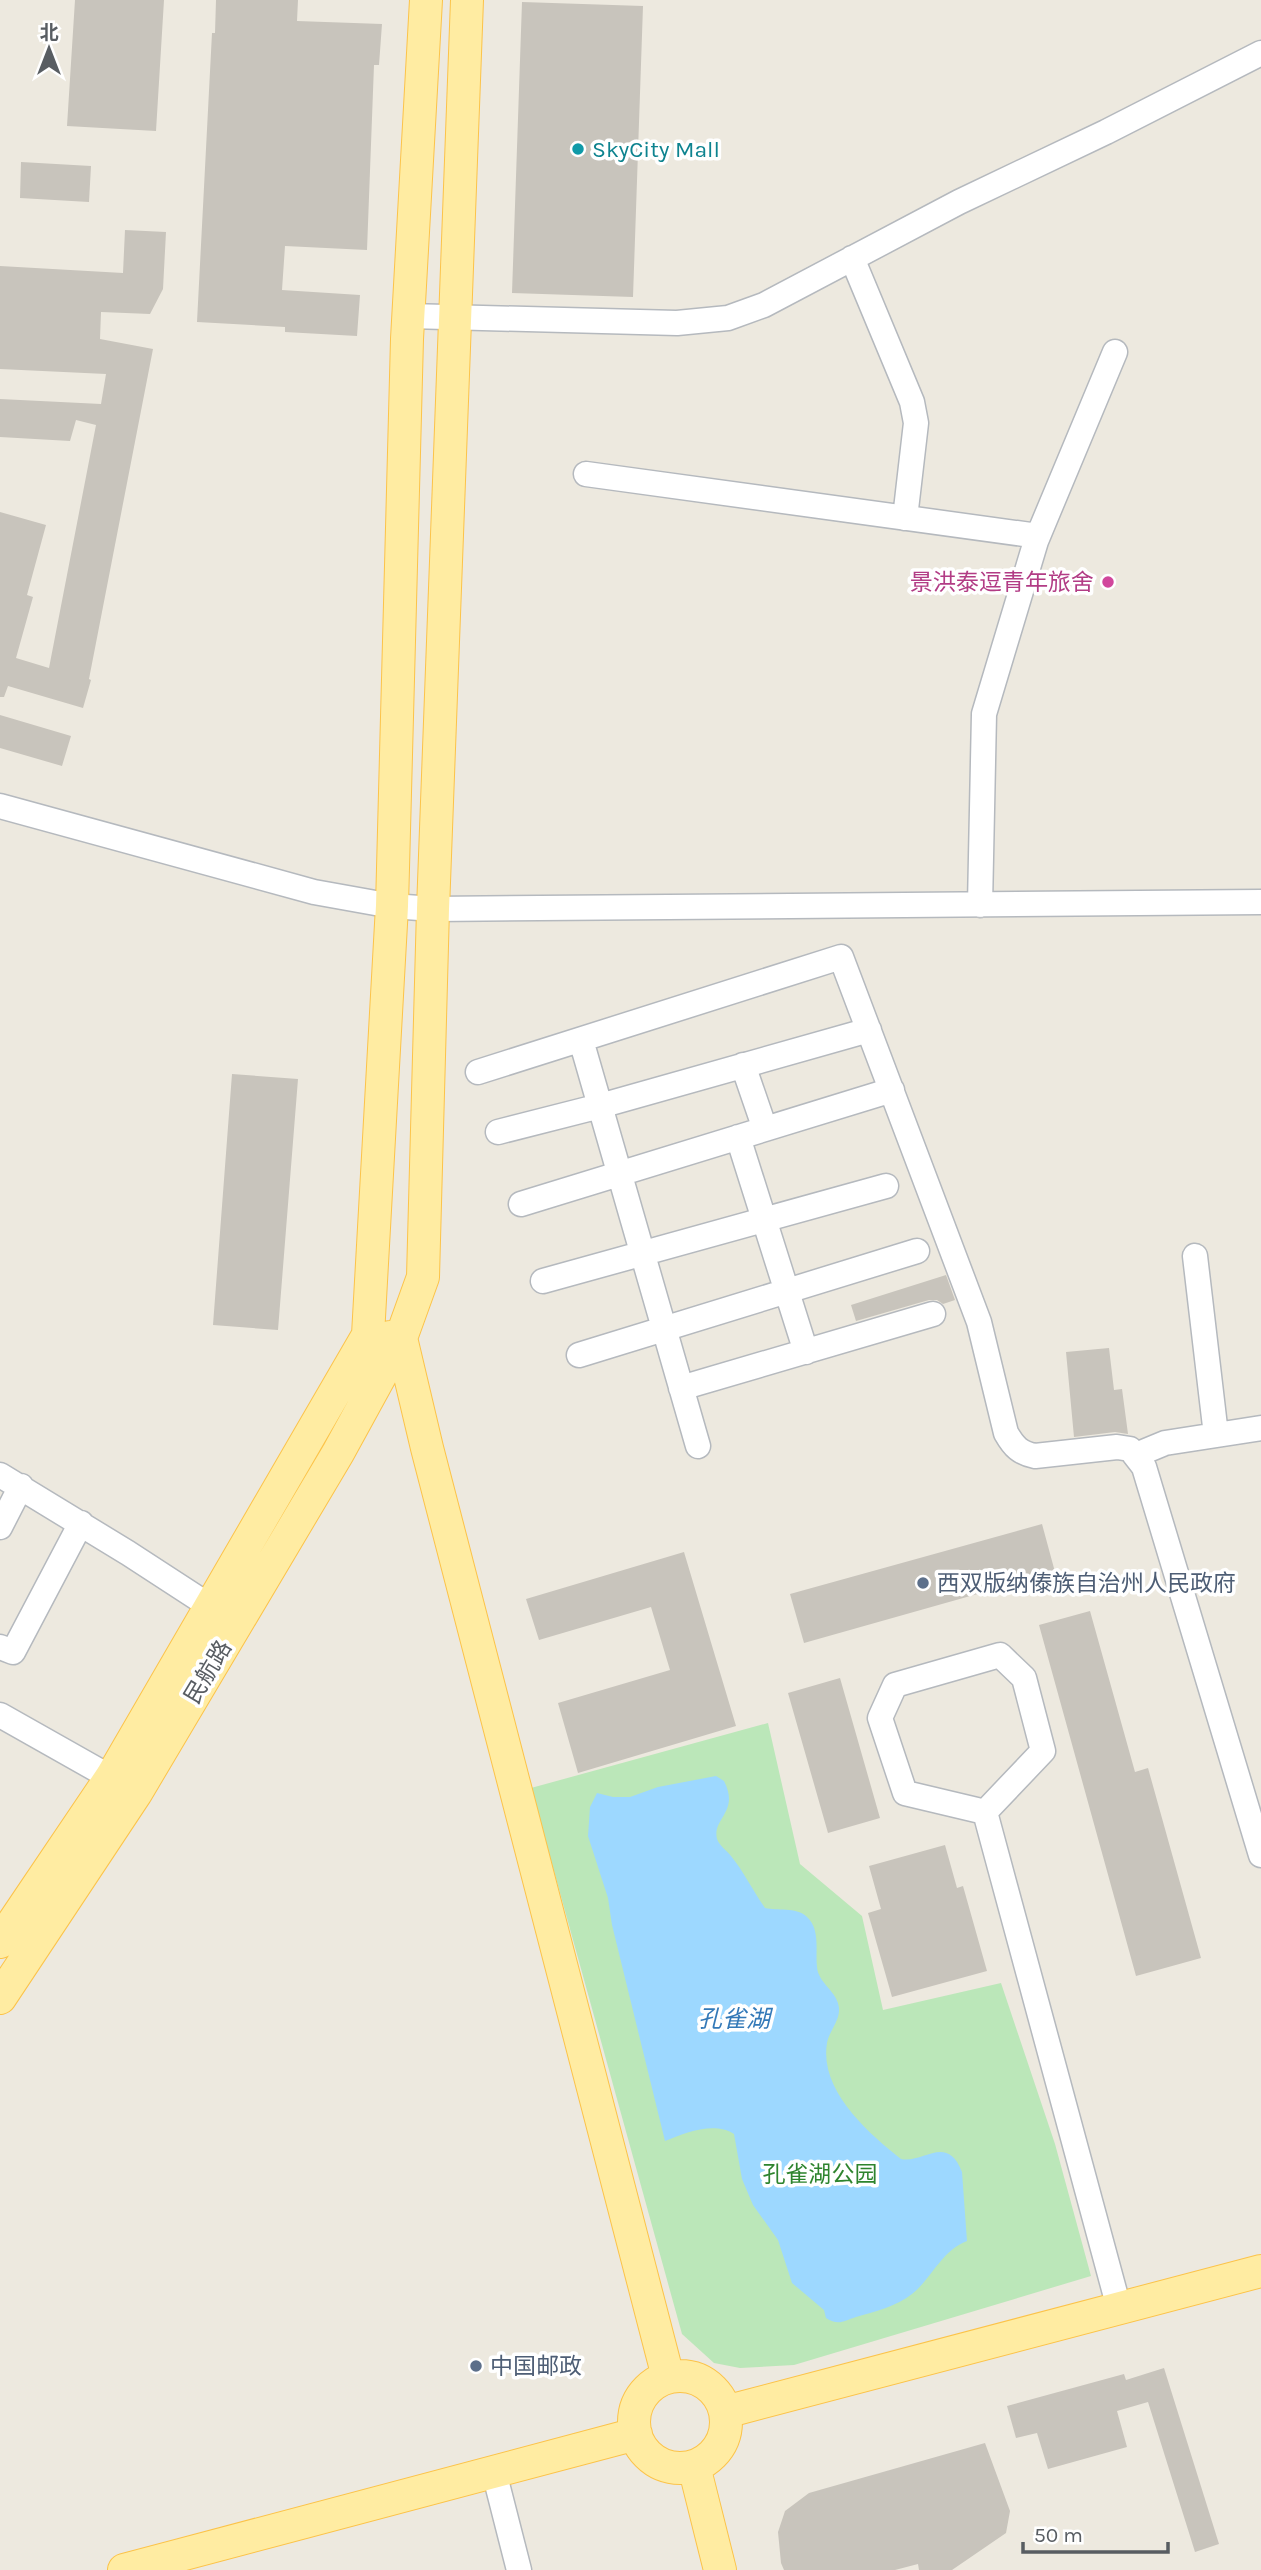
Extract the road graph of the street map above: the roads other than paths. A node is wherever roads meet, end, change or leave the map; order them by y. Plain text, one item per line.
1 (426, 0) edge
2 (467, 0) edge
3 (1261, 52) edge
4 (852, 258) junction
5 (409, 316) junction
6 (453, 317) junction
7 (1115, 352) dead end
8 (586, 474) dead end
9 (905, 518) junction
10 (1038, 536) junction
11 (0, 806) edge
12 (1261, 902) edge
13 (980, 905) junction
14 (392, 906) junction
15 (433, 909) junction
16 (869, 1030) junction
17 (581, 1040) junction
18 (743, 1065) junction
19 (478, 1072) dead end
20 (892, 1090) junction
21 (600, 1106) junction
22 (765, 1129) junction
23 (498, 1132) dead end
24 (738, 1137) junction
25 (619, 1174) junction
26 (886, 1186) dead end
27 (521, 1204) dead end
28 (763, 1220) junction
29 (917, 1251) dead end
30 (642, 1253) junction
31 (1195, 1256) dead end
32 (543, 1281) dead end
33 (787, 1292) junction
34 (933, 1314) dead end
35 (664, 1329) junction
36 (368, 1335) junction
37 (401, 1338) junction
38 (806, 1352) junction
39 (579, 1355) dead end
40 (681, 1388) junction
41 (1261, 1428) edge
42 (1216, 1435) junction
43 (698, 1446) dead end
44 (1136, 1455) junction
45 (11, 1481) edge
46 (81, 1524) junction
47 (0, 1527) edge
48 (211, 1607) junction
49 (0, 1647) edge
50 (0, 1715) edge
51 (124, 1784) junction
52 (985, 1812) junction
53 (1261, 1855) edge
54 (0, 1942) edge
55 (0, 1998) edge
56 (1261, 2271) edge
57 (1119, 2308) junction
58 (668, 2377) junction
59 (725, 2412) junction
60 (635, 2434) junction
61 (694, 2466) junction
62 (494, 2472) junction
63 (158, 2566) edge
64 (124, 2570) edge
65 (519, 2570) edge
66 (720, 2570) edge

1 - 5 main road
2 - 6 main road, 民航路
3 - 4 street
4 - 6 street
4 - 9 street
5 - 6 street
5 - 14 main road
6 - 15 main road, 民航路
7 - 10 street
8 - 9 street
9 - 10 street
10 - 13 street
11 - 14 street
12 - 13 street
13 - 15 street
14 - 15 street
14 - 36 main road
15 - 37 main road, 民航路
16 - 17 street
16 - 18 street
16 - 20 street
17 - 19 street
17 - 21 street
18 - 21 street
18 - 22 street
20 - 22 street
20 - 44 street
21 - 23 street
21 - 25 street
22 - 24 street
24 - 25 street
24 - 28 street
25 - 27 street
25 - 30 street
26 - 28 street
28 - 30 street
28 - 33 street
29 - 33 street
30 - 32 street
30 - 35 street
31 - 42 street
33 - 35 street
33 - 38 street
34 - 38 street
35 - 39 street
35 - 40 street
36 - 37 main road
36 - 48 main road, 民航路
37 - 51 main road, 民航路
37 - 58 main road
38 - 40 street
40 - 43 street
41 - 42 street
42 - 44 street
44 - 53 street
45 - 46 street
45 - 47 street
46 - 48 street
46 - 49 street
48 - 51 main road, 民航路
50 - 51 street
51 - 54 main road, 民航路
51 - 55 main road, 民航路
52 - 52 street
52 - 57 street
56 - 57 main road
57 - 59 main road
58 - 59 main road
58 - 60 main road
59 - 61 main road
60 - 61 main road
60 - 62 main road
61 - 66 main road
62 - 63 main road
62 - 65 street
63 - 64 main road

